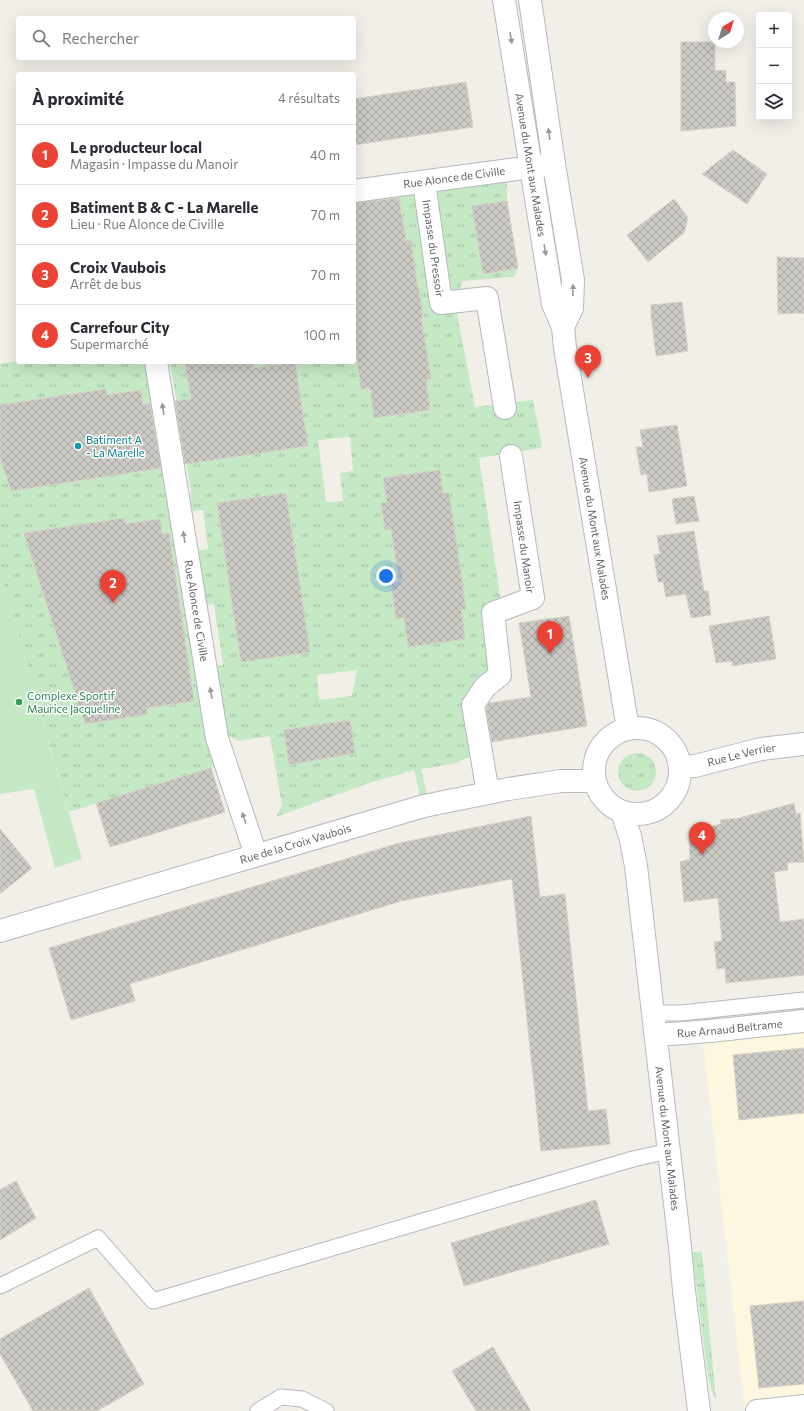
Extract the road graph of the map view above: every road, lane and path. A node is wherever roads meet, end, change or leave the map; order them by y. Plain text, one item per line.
1 (504, 0) edge
2 (530, 0) edge
3 (554, 164) junction
4 (526, 168) junction
5 (424, 182) junction
6 (356, 191) edge
7 (563, 327) junction
8 (156, 364) edge
9 (505, 408) dead end
10 (511, 456) dead end
11 (628, 729) junction
12 (804, 744) edge
13 (680, 767) junction
14 (594, 778) junction
15 (488, 793) junction
16 (622, 812) junction
17 (649, 813) junction
18 (256, 855) junction
19 (636, 866) junction
20 (0, 931) edge
21 (804, 1000) edge
22 (653, 1013) junction
23 (804, 1021) edge
24 (656, 1035) junction
25 (669, 1151) junction
26 (0, 1286) edge
27 (804, 1406) edge
28 (258, 1411) edge
29 (326, 1411) edge
30 (699, 1411) edge
31 (757, 1411) edge

1 -> 4 street, Avenue du Mont aux Malades
3 -> 2 street, Avenue du Mont aux Malades
3 - 4 street, Rue Alonce de Civille
7 -> 3 street, Avenue du Mont aux Malades
4 - 5 street, Rue Alonce de Civille
4 -> 7 street, Avenue du Mont aux Malades
5 - 6 street, Rue Alonce de Civille
5 - 9 street, Impasse du Pressoir
7 - 11 street, Avenue du Mont aux Malades
18 -> 8 street, Rue Alonce de Civille
10 - 15 street, Impasse du Manoir
11 - 13 street
11 - 14 street
12 - 13 street, Rue Le Verrier
13 - 17 street
14 - 15 street, Rue de la Croix Vaubois
14 - 16 street
15 - 18 street, Rue de la Croix Vaubois
16 - 17 street
16 - 19 street, Avenue du Mont aux Malades
17 - 19 street, Avenue du Mont aux Malades
18 - 20 street, Rue de la Croix Vaubois
19 - 22 street, Avenue du Mont aux Malades
21 - 22 lane
22 - 24 street, Avenue du Mont aux Malades
23 - 24 street, Rue Arnaud Beltrame
24 - 25 street, Avenue du Mont aux Malades
25 - 26 lane
25 - 30 street, Avenue du Mont aux Malades
27 - 31 street
28 - 29 lane

